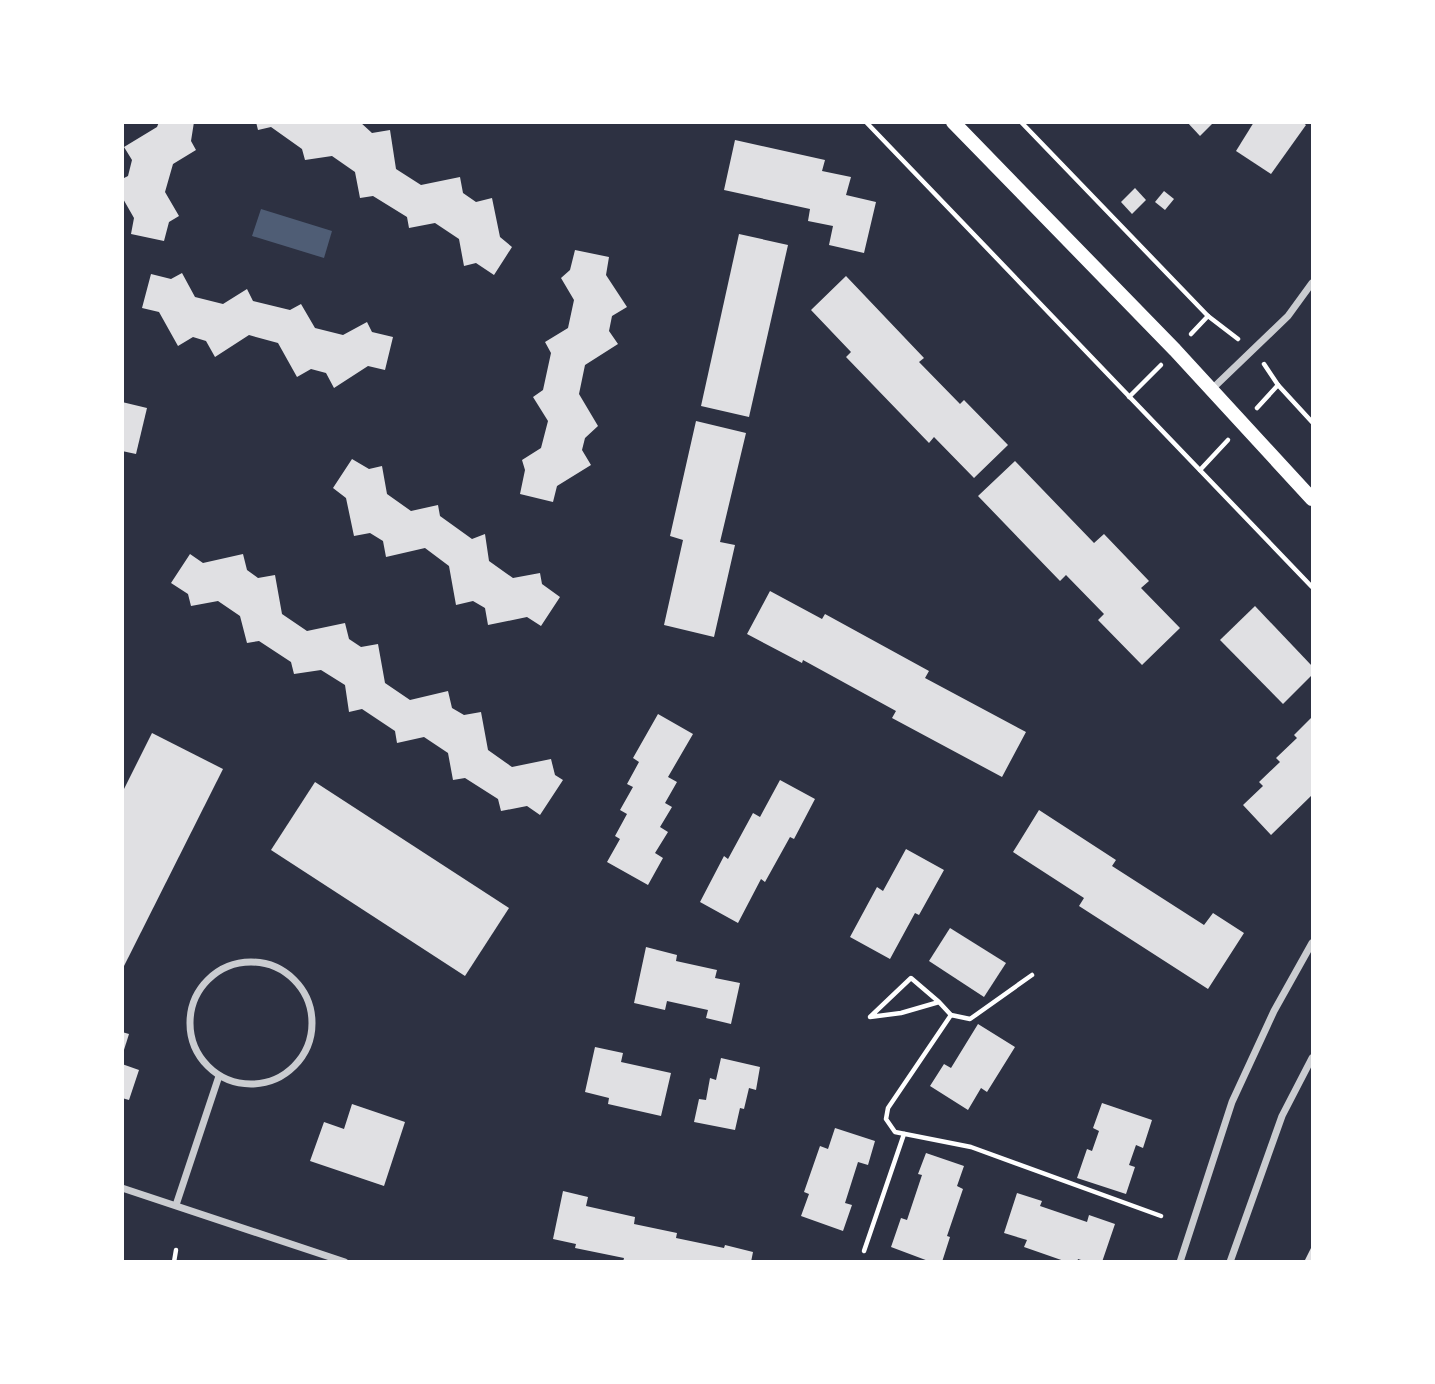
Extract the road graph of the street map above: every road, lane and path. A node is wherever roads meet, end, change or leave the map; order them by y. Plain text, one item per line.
1 (866, 122) edge
2 (953, 122) edge
3 (1021, 122) edge
4 (1312, 283) edge
5 (1208, 316) junction
6 (1199, 326) dead end
7 (1231, 331) dead end
8 (1268, 367) dead end
9 (1278, 385) junction
10 (1140, 387) dead end
11 (1211, 390) junction
12 (1268, 396) dead end
13 (1129, 397) junction
14 (1312, 422) edge
15 (1210, 459) dead end
16 (1200, 470) junction
17 (1312, 499) edge
18 (1312, 587) edge
19 (1312, 943) edge
20 (1032, 975) dead end
21 (939, 1002) junction
22 (951, 1015) junction
23 (1312, 1058) edge
24 (219, 1076) junction
25 (904, 1134) junction
26 (122, 1188) edge
27 (176, 1205) junction
28 (1161, 1216) dead end
29 (176, 1250) dead end
30 (864, 1251) dead end
31 (174, 1262) edge
32 (345, 1262) edge
33 (1180, 1262) edge
34 (1230, 1262) edge

1 - 13 path
2 - 11 main road
3 - 5 path
4 - 11 street
5 - 6 path
5 - 7 path
8 - 9 path
9 - 12 path
9 - 14 path
10 - 13 path
11 - 17 main road
13 - 16 path
15 - 16 path
16 - 18 path
19 - 33 street
20 - 22 path
21 - 21 path
21 - 22 path
22 - 25 path
23 - 34 street
24 - 24 street
24 - 27 street
25 - 28 path
25 - 30 path
26 - 27 street
27 - 32 street
29 - 31 path

